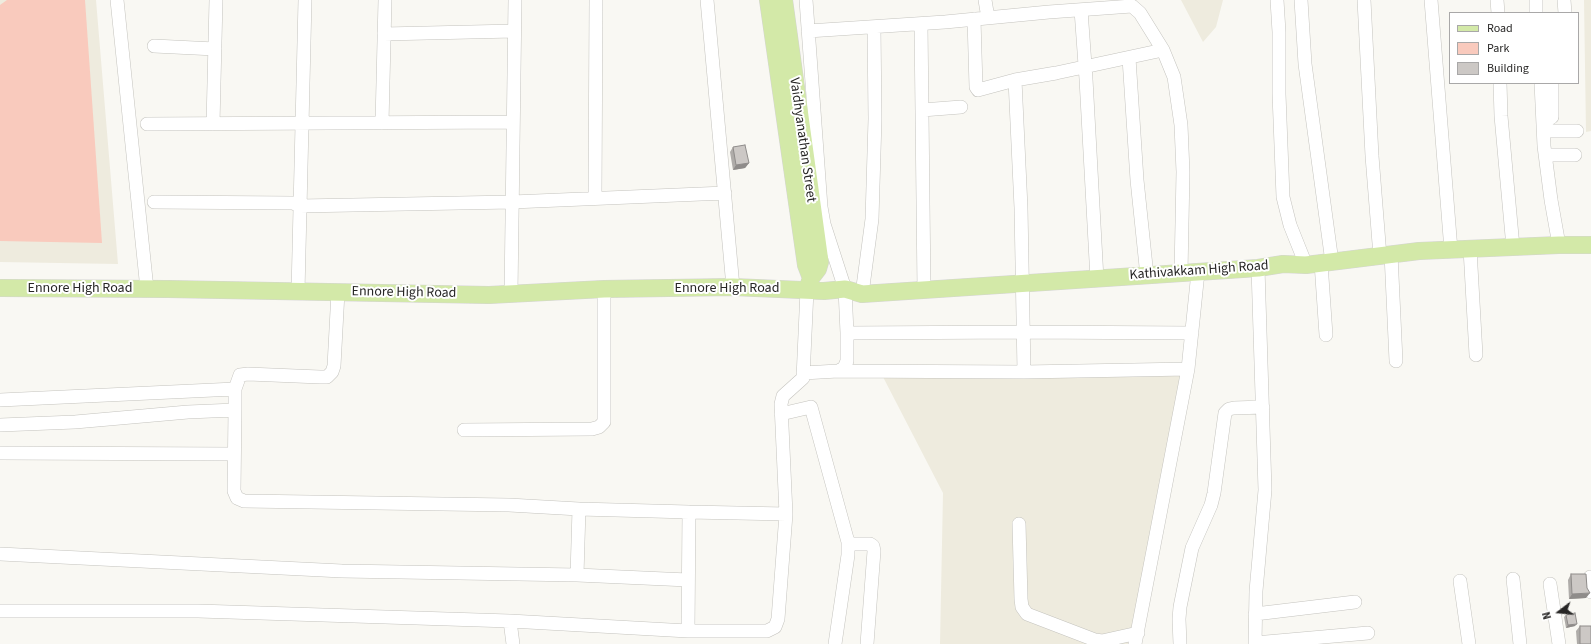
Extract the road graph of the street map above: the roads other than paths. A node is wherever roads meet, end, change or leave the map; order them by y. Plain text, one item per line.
1 (117, 0) edge
2 (216, 0) edge
3 (305, 0) edge
4 (385, 0) edge
5 (515, 0) edge
6 (596, 0) edge
7 (707, 0) edge
8 (768, 0) edge
9 (784, 0) edge
10 (806, 0) edge
11 (985, 0) edge
12 (1277, 0) edge
13 (1301, 0) edge
14 (1364, 0) edge
15 (1431, 0) edge
16 (1497, 0) edge
17 (1536, 0) edge
18 (1564, 0) edge
19 (1080, 10) junction
20 (1498, 12) edge
21 (1536, 12) edge
22 (1565, 12) edge
23 (988, 18) junction
24 (974, 19) junction
25 (921, 24) junction
26 (874, 27) junction
27 (514, 31) junction
28 (808, 31) junction
29 (384, 34) junction
30 (154, 46) dead end
31 (215, 49) junction
32 (1163, 50) junction
33 (1129, 58) junction
34 (1085, 67) junction
35 (1015, 80) junction
36 (1500, 84) edge
37 (1541, 84) edge
38 (1552, 84) edge
39 (961, 107) dead end
40 (922, 110) junction
41 (513, 122) junction
42 (302, 123) junction
43 (382, 123) junction
44 (147, 124) dead end
45 (213, 124) junction
46 (1543, 125) junction
47 (1577, 131) dead end
48 (1546, 155) junction
49 (1575, 155) dead end
50 (725, 193) junction
51 (595, 198) junction
52 (154, 202) dead end
53 (512, 202) junction
54 (300, 206) junction
55 (1559, 245) junction
56 (1591, 245) edge
57 (1513, 247) junction
58 (1470, 249) junction
59 (1451, 250) junction
60 (1385, 255) junction
61 (1319, 263) junction
62 (1258, 268) junction
63 (1198, 272) junction
64 (1181, 273) junction
65 (1147, 276) junction
66 (1097, 279) junction
67 (1022, 283) junction
68 (809, 284) junction
69 (733, 287) junction
70 (0, 288) edge
71 (147, 289) junction
72 (604, 289) junction
73 (845, 289) junction
74 (924, 290) junction
75 (298, 292) junction
76 (338, 292) junction
77 (511, 294) junction
78 (862, 294) junction
79 (1024, 332) junction
80 (847, 333) junction
81 (1192, 333) junction
82 (1326, 335) dead end
83 (1476, 355) dead end
84 (1396, 361) dead end
85 (1188, 369) junction
86 (838, 371) junction
87 (1024, 372) junction
88 (803, 373) junction
89 (235, 389) junction
90 (0, 400) edge
91 (1263, 407) junction
92 (235, 410) junction
93 (781, 414) junction
94 (0, 425) edge
95 (464, 430) dead end
96 (0, 453) edge
97 (234, 454) junction
98 (579, 509) junction
99 (689, 512) junction
100 (786, 514) junction
101 (1019, 524) dead end
102 (848, 542) junction
103 (0, 554) edge
104 (577, 575) junction
105 (1590, 577) dead end
106 (1513, 579) dead end
107 (688, 580) junction
108 (1460, 581) dead end
109 (1550, 584) dead end
110 (1591, 592) edge
111 (1355, 602) dead end
112 (0, 611) edge
113 (1255, 614) junction
114 (510, 621) junction
115 (688, 631) junction
116 (1368, 633) dead end
117 (1137, 638) edge
118 (513, 644) edge
119 (835, 644) edge
120 (867, 644) edge
121 (1180, 644) edge
122 (1255, 644) edge
123 (1469, 644) edge
124 (1520, 644) edge
125 (1559, 644) edge

1 - 71 street
2 - 31 street
3 - 42 street
4 - 29 street
5 - 27 street
6 - 51 street
7 - 50 street
8 - 68 main road, Vaidhyanathan Street
9 - 68 main road, Vaidhyanathan Street
10 - 28 street
11 - 23 street
12 - 61 street
13 - 61 street
14 - 60 street
15 - 59 street
16 - 20 street
17 - 21 street
18 - 22 street
19 - 23 street
19 - 32 street
19 - 34 street
23 - 24 street
24 - 25 street
24 - 35 street
25 - 26 street
25 - 40 street
26 - 28 street
26 - 78 street
27 - 29 street
27 - 41 street
28 - 73 street
29 - 43 street
30 - 31 street
31 - 45 street
32 - 33 street
32 - 64 street
33 - 34 street
33 - 65 street
34 - 35 street
34 - 66 street
35 - 67 street
36 - 57 street
37 - 46 street
38 - 46 street
39 - 40 street
40 - 74 street
41 - 43 street
41 - 53 street
42 - 43 street
42 - 45 street
42 - 54 street
44 - 45 street
46 - 47 street
46 - 48 street
48 - 49 street
48 - 55 street
50 - 51 street
50 - 69 street
51 - 53 street
52 - 54 street
53 - 54 street
53 - 77 street
54 - 75 street
55 - 56 main road, Kathivakkam High Road
55 - 57 main road, Kathivakkam High Road
57 - 58 main road, Kathivakkam High Road
58 - 59 main road, Kathivakkam High Road
58 - 83 street
59 - 60 main road, Kathivakkam High Road
60 - 61 main road, Kathivakkam High Road
60 - 84 street
61 - 62 main road, Kathivakkam High Road
61 - 82 street
62 - 63 main road, Kathivakkam High Road
62 - 91 street
63 - 64 main road, Kathivakkam High Road
63 - 81 street
64 - 65 main road, Kathivakkam High Road
65 - 66 main road, Kathivakkam High Road
66 - 67 main road, Kathivakkam High Road
67 - 74 main road, Kathivakkam High Road
67 - 79 street
68 - 69 main road, Ennore High Road
68 - 73 main road, Kathivakkam High Road
68 - 88 street
69 - 72 main road, Ennore High Road
70 - 71 main road, Ennore High Road
71 - 75 main road, Ennore High Road
72 - 77 main road, Ennore High Road
72 - 95 street
73 - 78 main road, Kathivakkam High Road
73 - 80 street
74 - 78 main road, Kathivakkam High Road
75 - 76 main road, Ennore High Road
76 - 77 main road, Ennore High Road
76 - 89 street
79 - 80 street
79 - 81 street
79 - 87 street
80 - 86 street
81 - 85 street
85 - 87 street
85 - 117 street
86 - 87 street
86 - 88 street
88 - 93 street
89 - 90 street
89 - 92 street
91 - 113 street
91 - 121 street
92 - 94 street
92 - 97 street
93 - 100 street
93 - 102 street
96 - 97 street
97 - 98 street
98 - 99 street
98 - 104 street
99 - 100 street
99 - 107 street
100 - 115 street
101 - 117 street
102 - 119 street
102 - 120 street
103 - 104 street
104 - 107 street
105 - 110 street
106 - 124 street
107 - 115 street
108 - 123 street
109 - 125 street
111 - 113 street
112 - 114 street
113 - 122 street
114 - 115 street
114 - 118 street
116 - 122 street

